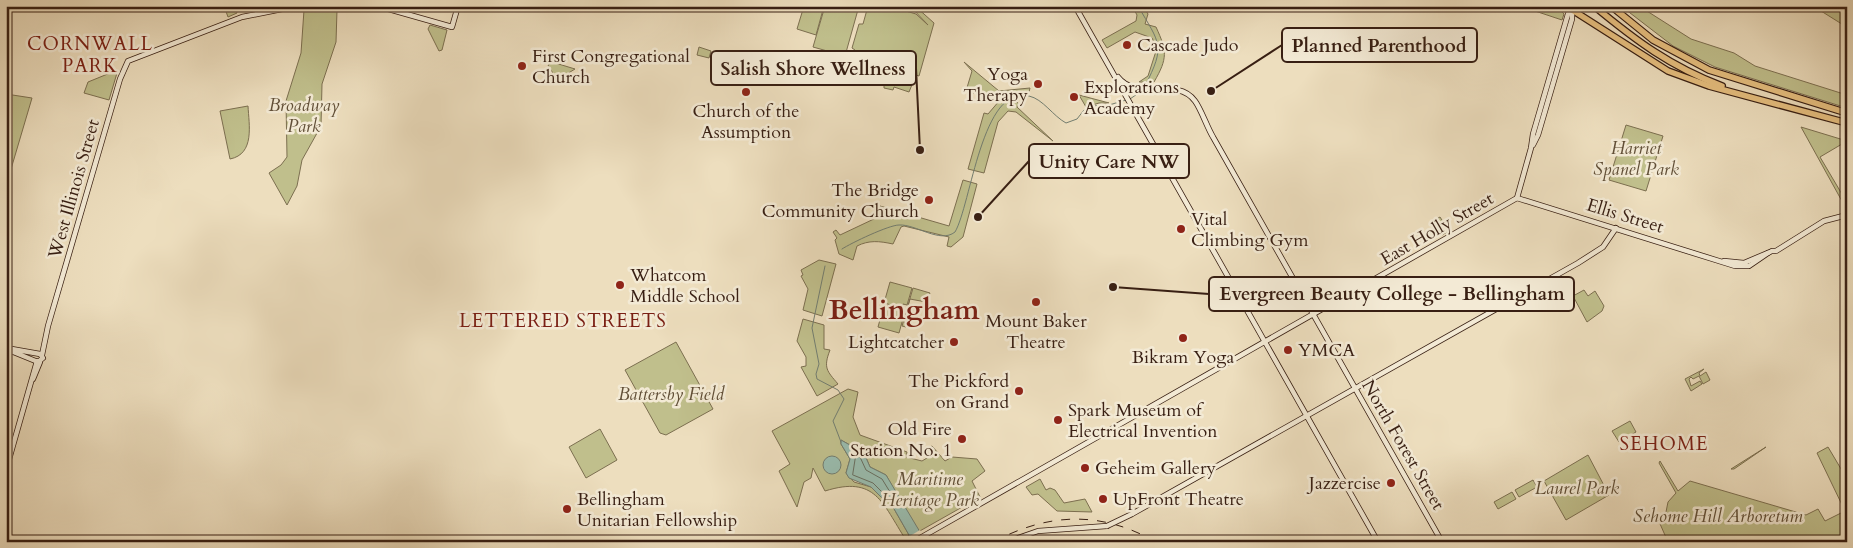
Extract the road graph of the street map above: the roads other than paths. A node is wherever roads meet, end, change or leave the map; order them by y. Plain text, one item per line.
1 (297, 6) edge
2 (378, 6) edge
3 (458, 6) edge
4 (1075, 6) edge
5 (1566, 6) edge
6 (1594, 6) edge
7 (1611, 6) edge
8 (1572, 8) edge
9 (1110, 66) junction
10 (1548, 84) junction
11 (1548, 98) junction
12 (1769, 101) junction
13 (1847, 113) edge
14 (1847, 123) edge
15 (1531, 148) junction
16 (1517, 198) junction
17 (1846, 215) edge
18 (1616, 228) junction
19 (1314, 315) junction
20 (1265, 342) junction
21 (6, 348) edge
22 (38, 357) junction
23 (1355, 388) junction
24 (1306, 415) junction
25 (6, 470) edge
26 (913, 542) edge
27 (1007, 542) edge
28 (1378, 542) edge
29 (1442, 542) edge

1 - 22 main road, West Illinois Street
2 - 3 main road
4 - 9 main road
5 - 8 highway
6 - 12 highway
7 - 13 highway
8 - 10 main road
8 - 11 main road
8 - 12 highway
9 - 19 main road, North Forest Street
9 - 20 main road
10 - 11 main road
10 - 15 main road
11 - 15 main road
12 - 14 highway
15 - 16 main road
16 - 18 main road, Ellis Street
16 - 19 main road, East Holly Street
17 - 18 main road, Ellis Street
18 - 23 main road
19 - 20 main road, East Holly Street
19 - 23 main road, North Forest Street
20 - 24 main road
20 - 26 main road, East Holly Street
21 - 22 main road
22 - 25 main road, West Illinois Street
23 - 24 main road
23 - 29 main road, North Forest Street
24 - 27 main road, bridge
24 - 28 main road

